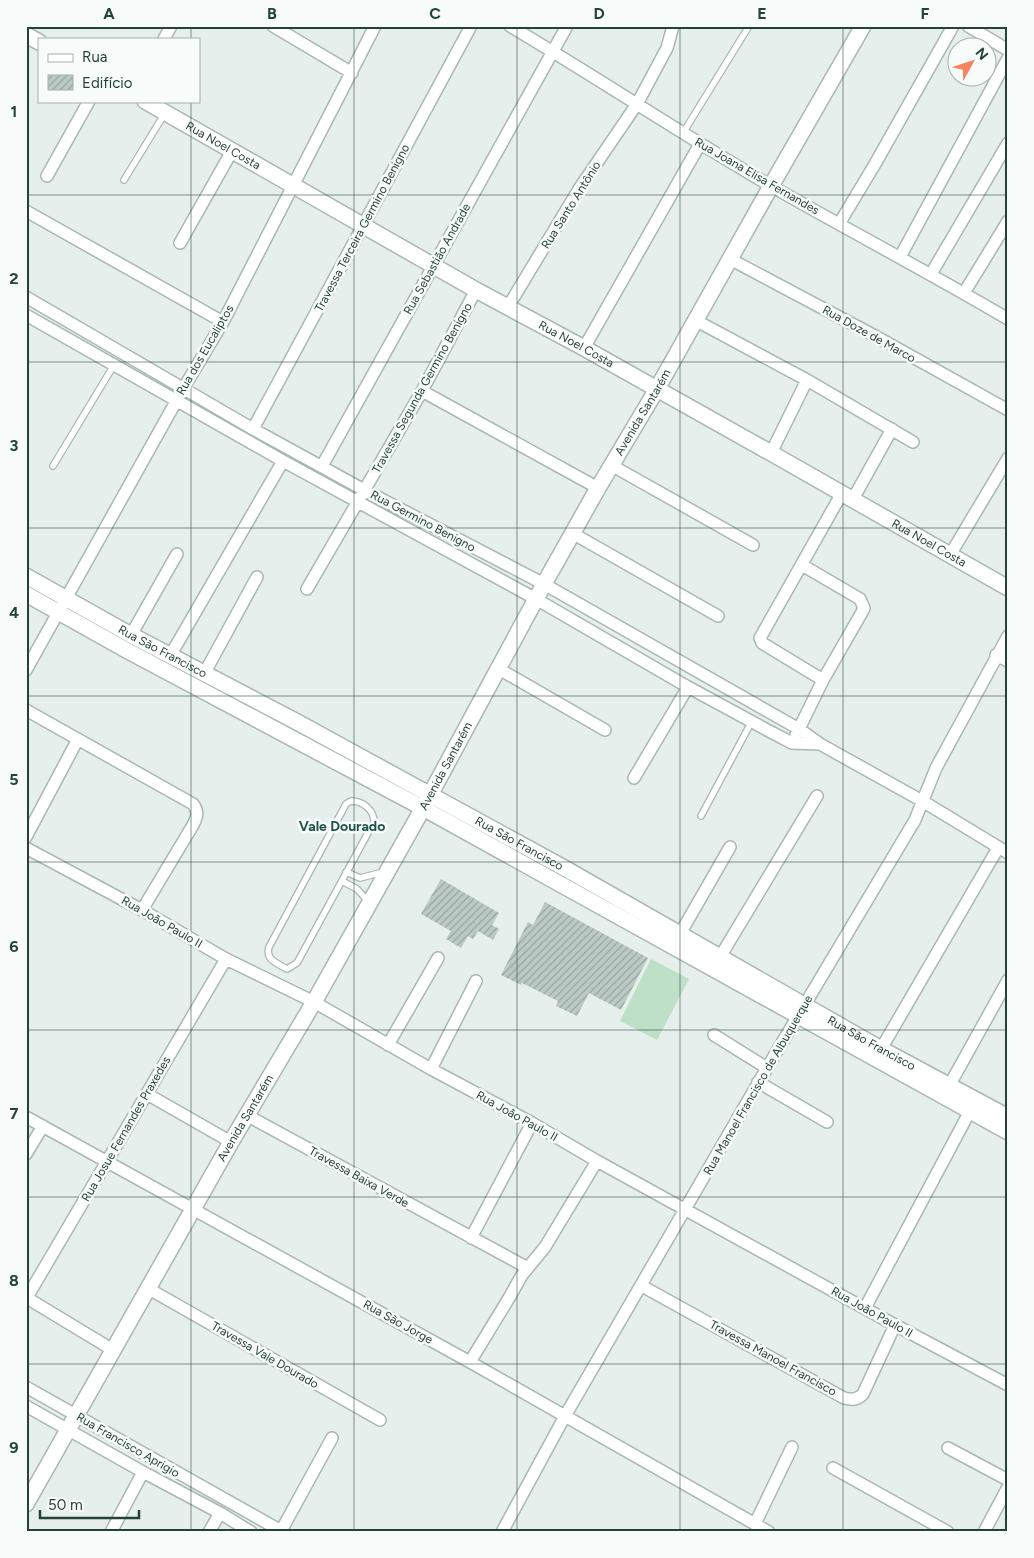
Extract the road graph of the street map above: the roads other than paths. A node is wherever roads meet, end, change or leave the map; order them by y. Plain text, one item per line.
1 (170, 26) edge
2 (273, 26) edge
3 (376, 26) edge
4 (471, 26) edge
5 (510, 26) edge
6 (567, 26) edge
7 (673, 26) edge
8 (749, 26) edge
9 (863, 26) edge
10 (953, 26) edge
11 (968, 26) edge
12 (26, 35) edge
13 (164, 38) edge
14 (38, 41) edge
15 (1008, 50) edge
16 (553, 52) junction
17 (1008, 58) edge
18 (352, 73) junction
19 (88, 102) edge
20 (147, 102) edge
21 (637, 104) junction
22 (165, 113) junction
23 (683, 133) junction
24 (1008, 143) edge
25 (700, 144) junction
26 (232, 151) junction
27 (46, 176) dead end
28 (124, 180) dead end
29 (293, 185) junction
30 (771, 186) junction
31 (26, 211) edge
32 (1008, 221) edge
33 (839, 224) junction
34 (364, 225) junction
35 (180, 243) dead end
36 (900, 257) junction
37 (730, 259) junction
38 (433, 265) junction
39 (931, 274) junction
40 (476, 290) junction
41 (964, 293) junction
42 (26, 297) edge
43 (508, 307) junction
44 (26, 315) edge
45 (1008, 319) edge
46 (695, 320) junction
47 (223, 322) junction
48 (584, 348) junction
49 (114, 365) junction
50 (807, 380) junction
51 (183, 389) junction
52 (657, 389) junction
53 (422, 391) junction
54 (176, 401) junction
55 (1008, 410) edge
56 (253, 429) junction
57 (892, 429) junction
58 (913, 442) dead end
59 (772, 453) junction
60 (1008, 458) edge
61 (283, 461) junction
62 (53, 466) dead end
63 (322, 466) junction
64 (611, 466) junction
65 (598, 488) junction
66 (364, 490) junction
67 (848, 496) junction
68 (357, 502) junction
69 (572, 534) junction
70 (753, 545) dead end
71 (177, 554) dead end
72 (950, 555) junction
73 (802, 566) junction
74 (26, 576) edge
75 (257, 577) dead end
76 (544, 584) junction
77 (1008, 588) edge
78 (307, 590) dead end
79 (26, 594) edge
80 (536, 599) junction
81 (62, 605) junction
82 (718, 616) dead end
83 (131, 635) junction
84 (1008, 636) edge
85 (996, 655) junction
86 (170, 656) junction
87 (1008, 662) edge
88 (499, 669) junction
89 (26, 670) edge
90 (204, 674) junction
91 (823, 680) junction
92 (688, 686) junction
93 (26, 710) edge
94 (752, 721) junction
95 (799, 729) junction
96 (605, 730) dead end
97 (78, 740) junction
98 (792, 743) junction
99 (820, 744) junction
100 (634, 778) dead end
101 (817, 796) dead end
102 (427, 802) junction
103 (924, 802) junction
104 (700, 816) dead end
105 (26, 837) edge
106 (730, 847) dead end
107 (26, 848) edge
108 (1003, 851) edge
109 (388, 870) junction
110 (346, 872) junction
111 (342, 880) junction
112 (369, 903) junction
113 (142, 910) junction
114 (680, 934) junction
115 (720, 957) junction
116 (438, 958) dead end
117 (226, 959) junction
118 (1008, 980) edge
119 (476, 981) dead end
120 (314, 1002) junction
121 (801, 1011) junction
122 (714, 1035) dead end
123 (388, 1045) junction
124 (881, 1049) junction
125 (766, 1068) junction
126 (431, 1070) junction
127 (758, 1082) junction
128 (949, 1086) junction
129 (147, 1094) junction
130 (970, 1112) junction
131 (248, 1116) junction
132 (26, 1117) edge
133 (1008, 1117) edge
134 (827, 1122) dead end
135 (532, 1123) junction
136 (43, 1126) junction
137 (1008, 1132) edge
138 (231, 1142) junction
139 (26, 1154) edge
140 (108, 1161) junction
141 (597, 1161) junction
142 (193, 1210) junction
143 (686, 1210) junction
144 (472, 1238) junction
145 (526, 1268) junction
146 (642, 1286) junction
147 (149, 1289) junction
148 (26, 1299) edge
149 (865, 1308) junction
150 (895, 1325) junction
151 (113, 1350) junction
152 (470, 1362) junction
153 (1008, 1385) edge
154 (26, 1387) edge
155 (26, 1406) edge
156 (76, 1416) junction
157 (565, 1416) junction
158 (380, 1420) dead end
159 (68, 1429) junction
160 (332, 1438) dead end
161 (792, 1447) dead end
162 (948, 1448) dead end
163 (834, 1468) dead end
164 (143, 1472) junction
165 (1008, 1480) edge
166 (1008, 1488) edge
167 (26, 1504) edge
168 (220, 1513) junction
169 (755, 1524) junction
170 (282, 1531) edge
171 (111, 1532) edge
172 (209, 1532) edge
173 (252, 1532) edge
174 (502, 1532) edge
175 (768, 1532) edge
176 (948, 1532) edge
177 (984, 1532) edge

1 - 13 street
2 - 18 street
3 - 18 street, Rua dos Eucaliptos
4 - 34 street, Travessa Terceira Germino Benigno
5 - 16 street, Rua Joana Elisa Fernandes
6 - 16 street, Rua Sebastião Andrade
7 - 21 street, Rua Santo Antônio
8 - 23 lane
9 - 30 street, Avenida Santarém
10 - 33 street
11 - 15 street
12 - 14 street
16 - 21 street, Rua Joana Elisa Fernandes
16 - 38 street, Rua Sebastião Andrade
17 - 36 street
18 - 29 street, Rua dos Eucaliptos
19 - 27 street
20 - 22 street, Rua Noel Costa
21 - 23 street, Rua Joana Elisa Fernandes
21 - 43 street, Rua Santo Antônio
22 - 26 street, Rua Noel Costa
22 - 28 lane
23 - 25 street, Rua Joana Elisa Fernandes
24 - 39 street
25 - 30 street, Rua Joana Elisa Fernandes
25 - 48 street
26 - 29 street, Rua Noel Costa
26 - 35 street
29 - 34 street, Rua Noel Costa
29 - 47 street, Rua dos Eucaliptos
30 - 33 street, Rua Joana Elisa Fernandes
30 - 37 street, Avenida Santarém
31 - 47 street
32 - 41 street
33 - 36 street, Rua Joana Elisa Fernandes
34 - 38 street, Rua Noel Costa
34 - 56 street, Travessa Terceira Germino Benigno
36 - 39 street, Rua Joana Elisa Fernandes
37 - 46 street, Avenida Santarém
37 - 55 street, Rua Doze de Marco
38 - 40 street, Rua Noel Costa
38 - 63 street, Rua Sebastião Andrade
39 - 41 street, Rua Joana Elisa Fernandes
40 - 43 street, Rua Noel Costa
40 - 53 street, Travessa Segunda Germino Benigno
41 - 45 street, Rua Joana Elisa Fernandes
42 - 51 street, Rua Germino Benigno
43 - 48 street, Rua Noel Costa
44 - 49 street, Rua Germino Benigno
46 - 50 street
46 - 52 street, Avenida Santarém
47 - 51 street, Rua dos Eucaliptos
48 - 52 street, Rua Noel Costa
49 - 54 street, Rua Germino Benigno
49 - 62 lane
50 - 57 street
50 - 59 street
51 - 54 street, Rua dos Eucaliptos
51 - 56 street, Rua Germino Benigno
52 - 59 street, Rua Noel Costa
52 - 64 street, Avenida Santarém
53 - 65 street
53 - 66 street, Travessa Segunda Germino Benigno
54 - 61 street, Rua Germino Benigno
54 - 81 street, Rua dos Eucaliptos
56 - 63 street, Rua Germino Benigno
57 - 58 street
57 - 67 street
59 - 67 street, Rua Noel Costa
60 - 72 street
61 - 68 street, Rua Germino Benigno
61 - 86 street
63 - 66 street, Rua Germino Benigno
64 - 65 street, Avenida Santarém
64 - 70 street
65 - 69 street, Avenida Santarém
66 - 68 street, Travessa Segunda Germino Benigno
66 - 76 street, Rua Germino Benigno
67 - 72 street, Rua Noel Costa
67 - 73 street
68 - 78 street, Travessa Segunda Germino Benigno
68 - 80 street, Rua Germino Benigno
69 - 76 street, Avenida Santarém
69 - 82 street
71 - 83 street
72 - 77 street, Rua Noel Costa
73 - 91 street
73 - 91 street
74 - 81 street, Rua São Francisco
75 - 90 street
76 - 80 street, Avenida Santarém
76 - 95 street, Rua Germino Benigno
79 - 81 street, Rua São Francisco
80 - 88 street, Avenida Santarém
80 - 92 street, Rua Germino Benigno
81 - 83 street, Rua São Francisco
81 - 89 street, Rua dos Eucaliptos
81 - 102 street, Rua São Francisco
83 - 86 street, Rua São Francisco
84 - 85 street, Rua Manoel Francisco de Albuquerque
85 - 87 street
85 - 103 street, Rua Manoel Francisco de Albuquerque
86 - 90 street, Rua São Francisco
88 - 96 street
88 - 102 street, Avenida Santarém
90 - 102 street, Rua São Francisco
91 - 95 street
92 - 94 street, Rua Germino Benigno
92 - 100 street
93 - 97 street
94 - 98 street, Rua Germino Benigno
94 - 104 lane
95 - 98 street
95 - 99 street, Rua Germino Benigno
97 - 105 street
97 - 113 street
98 - 99 street, Rua Germino Benigno
99 - 103 street, Rua Germino Benigno
101 - 115 street
102 - 109 street, Avenida Santarém
102 - 114 street, Rua São Francisco
102 - 121 street, Rua São Francisco
103 - 108 street, Rua Germino Benigno
103 - 121 street, Rua Manoel Francisco de Albuquerque
106 - 114 street
107 - 113 street, Rua João Paulo II
108 - 124 street
109 - 110 lane
109 - 112 street, Avenida Santarém
110 - 111 lane
110 - 111 lane
111 - 112 lane
112 - 120 street, Avenida Santarém
113 - 117 street, Rua João Paulo II
114 - 115 street, Rua São Francisco
115 - 121 street, Rua São Francisco
116 - 123 street
117 - 120 street, Rua João Paulo II
117 - 129 street, Rua Josue Fernandes Praxedes
118 - 128 street
119 - 126 street
120 - 123 street, Rua João Paulo II
120 - 131 street, Avenida Santarém
121 - 124 street, Rua São Francisco
121 - 125 street, Rua Manoel Francisco de Albuquerque
121 - 130 street, Rua São Francisco
122 - 125 street
123 - 126 street, Rua João Paulo II
124 - 128 street, Rua São Francisco
125 - 127 street, Rua Manoel Francisco de Albuquerque
126 - 135 street, Rua João Paulo II
127 - 134 street
127 - 143 street, Rua Manoel Francisco de Albuquerque
128 - 133 street, Rua São Francisco
129 - 138 street
129 - 140 street, Rua Josue Fernandes Praxedes
130 - 137 street, Rua São Francisco
130 - 149 street
131 - 138 street, Avenida Santarém
131 - 144 street, Travessa Baixa Verde
132 - 136 street, Rua São Jorge
135 - 141 street, Rua João Paulo II
135 - 144 street
136 - 139 street
136 - 140 street, Rua São Jorge
138 - 142 street, Avenida Santarém
140 - 142 street, Rua São Jorge
140 - 148 street, Rua Josue Fernandes Praxedes
141 - 143 street, Rua João Paulo II
141 - 145 street
142 - 147 street, Avenida Santarém
142 - 152 street, Rua São Jorge
143 - 146 street, Rua Manoel Francisco de Albuquerque
143 - 149 street, Rua João Paulo II
144 - 145 street, Travessa Baixa Verde
145 - 152 street
146 - 150 street, Travessa Manoel Francisco
146 - 157 street, Rua Manoel Francisco de Albuquerque
147 - 151 street, Avenida Santarém
147 - 158 street, Travessa Vale Dourado
148 - 151 street
149 - 150 street, Rua João Paulo II
150 - 153 street, Rua João Paulo II
151 - 156 street, Avenida Santarém
152 - 157 street, Rua São Jorge
154 - 156 street, Rua Francisco Aprigio
155 - 159 street, Rua Francisco Aprigio
156 - 159 street, Avenida Santarém
156 - 170 street, Rua Francisco Aprigio
157 - 169 street, Rua São Jorge
157 - 174 street, Rua Manoel Francisco de Albuquerque
159 - 164 street, Rua Francisco Aprigio
159 - 167 street, Avenida Santarém
160 - 170 street
161 - 169 street
162 - 165 street
163 - 176 street
164 - 168 street, Rua Francisco Aprigio
164 - 171 street
166 - 177 street
168 - 172 street
168 - 173 street, Rua Francisco Aprigio
169 - 175 street, Rua São Jorge

